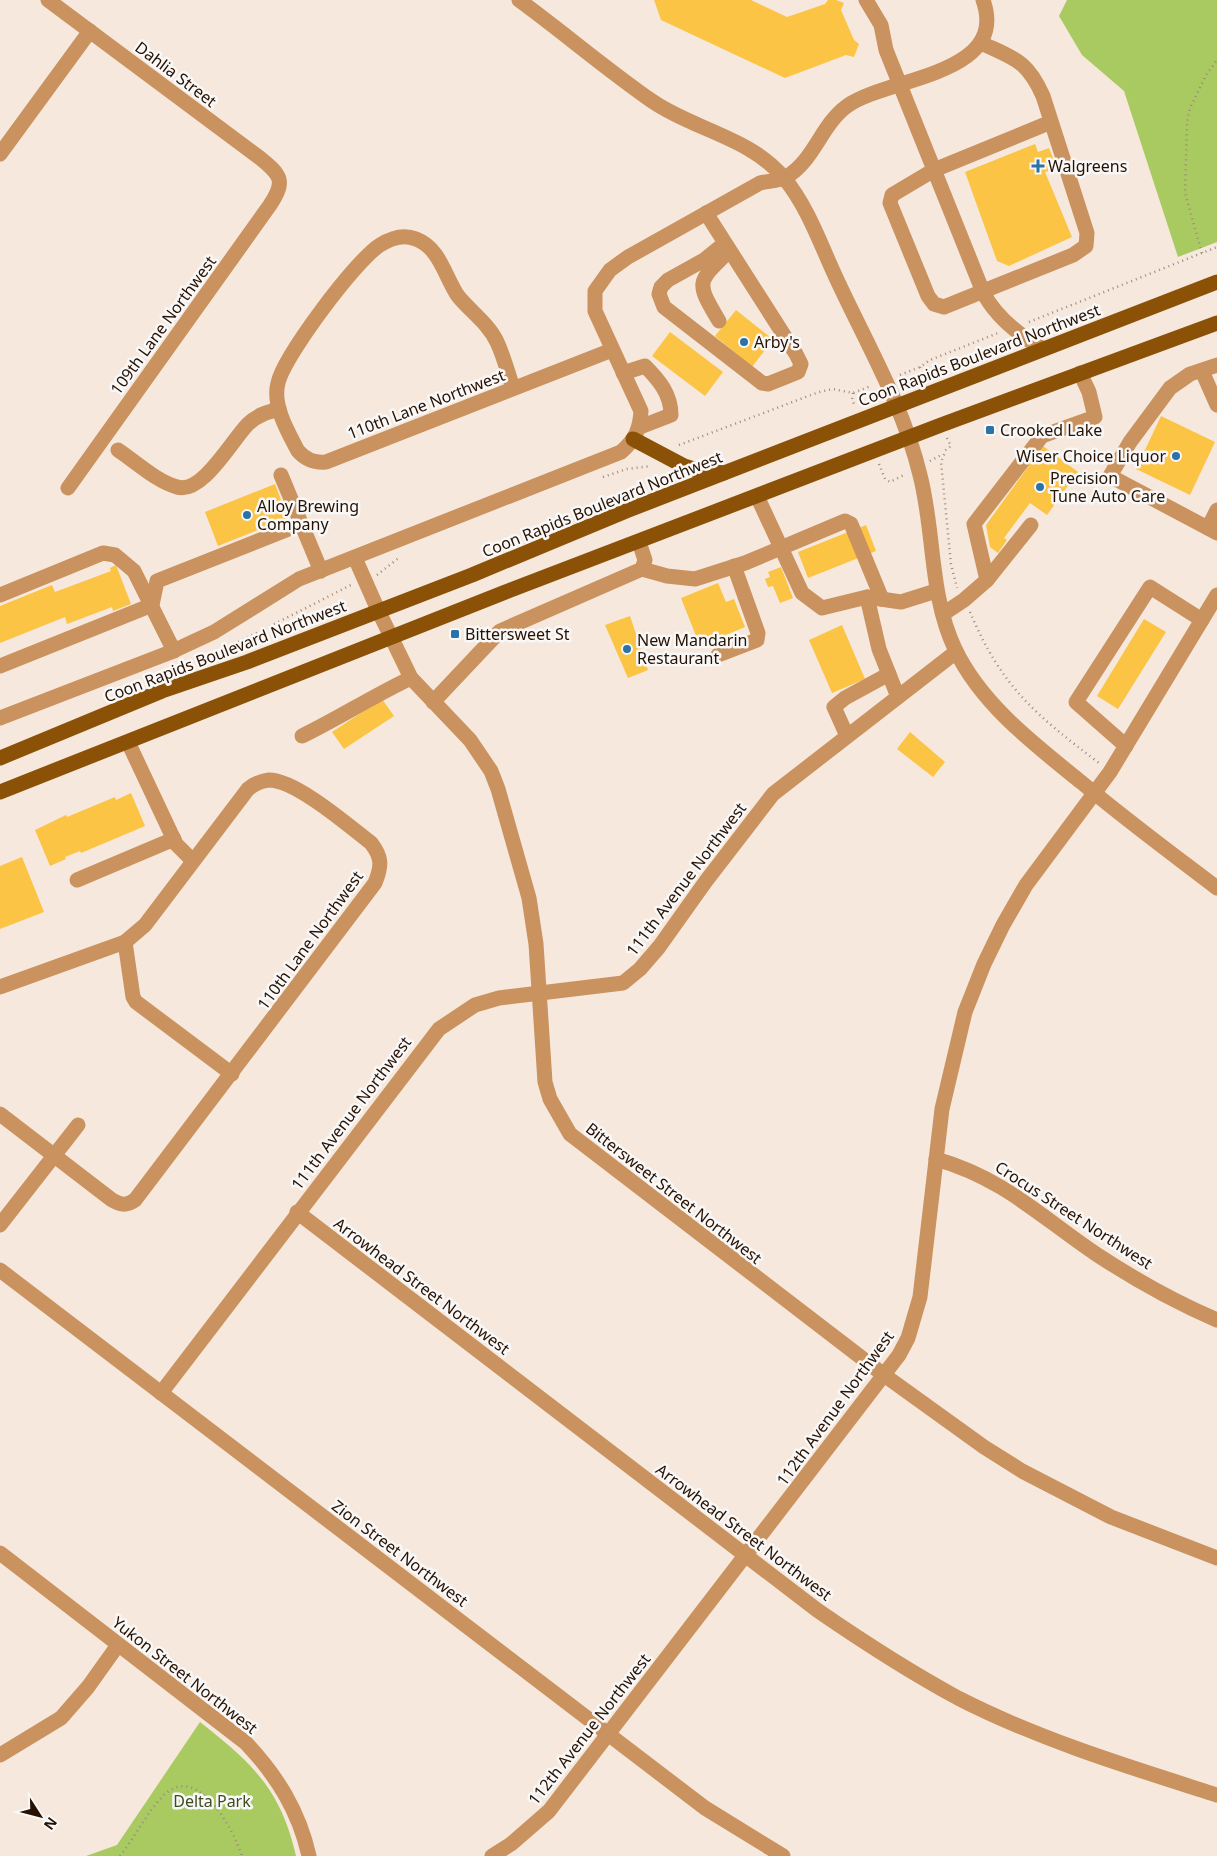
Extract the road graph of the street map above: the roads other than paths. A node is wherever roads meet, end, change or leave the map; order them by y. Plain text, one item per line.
1 (48, 0) edge
2 (519, 0) edge
3 (866, 0) edge
4 (983, 0) edge
5 (90, 31) junction
6 (980, 43) junction
7 (901, 85) junction
8 (1051, 122) junction
9 (0, 154) edge
10 (934, 170) junction
11 (784, 178) junction
12 (280, 180) joint
13 (706, 213) junction
14 (728, 247) junction
15 (1217, 282) edge
16 (983, 292) junction
17 (720, 322) dead end
18 (1217, 323) edge
19 (1043, 349) junction
20 (612, 350) junction
21 (1217, 365) edge
22 (1202, 371) junction
23 (623, 373) junction
24 (1080, 373) junction
25 (514, 388) junction
26 (1217, 405) edge
27 (896, 406) junction
28 (279, 409) junction
29 (636, 433) junction
30 (908, 438) junction
31 (118, 450) dead end
32 (728, 473) junction
33 (281, 475) dead end
34 (68, 488) dead end
35 (757, 496) junction
36 (1217, 510) edge
37 (301, 524) junction
38 (1031, 525) dead end
39 (1212, 531) edge
40 (639, 542) junction
41 (781, 547) junction
42 (356, 558) junction
43 (734, 566) junction
44 (642, 569) junction
45 (321, 571) junction
46 (987, 580) junction
47 (936, 591) junction
48 (0, 595) edge
49 (1217, 595) edge
50 (875, 598) junction
51 (152, 605) junction
52 (378, 610) junction
53 (943, 614) junction
54 (1202, 620) junction
55 (391, 639) junction
56 (174, 651) junction
57 (956, 652) junction
58 (718, 655) dead end
59 (0, 666) edge
60 (889, 674) junction
61 (411, 678) junction
62 (898, 697) junction
63 (432, 702) junction
64 (0, 718) edge
65 (302, 736) dead end
66 (847, 736) junction
67 (128, 742) junction
68 (1126, 746) junction
69 (0, 758) edge
70 (0, 792) edge
71 (1094, 793) junction
72 (174, 839) junction
73 (192, 860) junction
74 (77, 880) dead end
75 (1217, 887) edge
76 (125, 942) junction
77 (0, 987) edge
78 (539, 992) junction
79 (232, 1074) junction
80 (0, 1114) edge
81 (78, 1125) dead end
82 (54, 1155) junction
83 (936, 1159) junction
84 (297, 1212) junction
85 (0, 1225) edge
86 (0, 1270) edge
87 (1217, 1320) edge
88 (884, 1375) junction
89 (161, 1392) junction
90 (0, 1553) edge
91 (746, 1556) junction
92 (1217, 1558) edge
93 (118, 1645) junction
94 (609, 1735) junction
95 (0, 1755) edge
96 (1217, 1795) edge
97 (309, 1856) edge
98 (492, 1856) edge
99 (784, 1856) edge

1 - 5 street, Dahlia Street
2 - 11 street
3 - 7 street
4 - 6 street
5 - 9 street
5 - 12 street, Dahlia Street
6 - 7 street
6 - 8 street
7 - 10 street
7 - 11 street
8 - 10 street
8 - 16 street
10 - 16 street
10 - 16 street
11 - 13 street
11 - 27 street
12 - 34 street, 109th Lane Northwest
13 - 14 street
13 - 20 street
14 - 14 street
14 - 17 street
15 - 19 main road, Coon Rapids Boulevard Northwest
16 - 19 street
18 - 24 main road
19 - 27 main road, Coon Rapids Boulevard Northwest
20 - 23 street
20 - 25 street, 110th Lane Northwest
21 - 22 street
22 - 26 street
22 - 39 street
23 - 29 street
23 - 29 street
24 - 30 main road
24 - 46 street
25 - 28 street, 110th Lane Northwest
25 - 28 street
27 - 30 street
27 - 32 main road, Coon Rapids Boulevard Northwest
28 - 31 street
29 - 32 main road
29 - 42 street
30 - 35 main road
30 - 47 street
32 - 52 main road, Coon Rapids Boulevard Northwest
33 - 37 street
35 - 40 main road
35 - 41 street
36 - 39 street
37 - 45 street
37 - 51 street
38 - 46 street
40 - 44 street
40 - 55 main road
41 - 43 street
41 - 50 street
41 - 50 street
42 - 45 street
42 - 52 street, Bittersweet Street Northwest
43 - 44 street
43 - 58 street
44 - 63 street
45 - 56 street
46 - 53 street
47 - 50 street
47 - 53 street
48 - 51 street
49 - 54 street, 112th Avenue Northwest
50 - 60 street
51 - 56 street
51 - 59 street
52 - 55 street, Bittersweet Street Northwest
52 - 69 main road, Coon Rapids Boulevard Northwest
53 - 57 street
54 - 68 street, 112th Avenue Northwest
54 - 68 street
55 - 61 street, Bittersweet Street Northwest
55 - 67 main road
56 - 64 street
57 - 62 street, 111th Avenue Northwest
57 - 71 street
60 - 62 street
60 - 66 street
61 - 63 street, Bittersweet Street Northwest
61 - 65 street
62 - 66 street, 111th Avenue Northwest
63 - 78 street, Bittersweet Street Northwest
66 - 78 street, 111th Avenue Northwest
67 - 70 main road
67 - 72 street
68 - 71 street, 112th Avenue Northwest
71 - 75 street
71 - 83 street, 112th Avenue Northwest
72 - 73 street
72 - 74 street
73 - 76 street, 110th Lane Northwest
73 - 79 street, 110th Lane Northwest
76 - 77 street, 110th Lane Northwest
76 - 79 street
78 - 84 street, 111th Avenue Northwest
78 - 88 street, Bittersweet Street Northwest
79 - 82 street, 110th Lane Northwest
80 - 82 street, 110th Lane Northwest
81 - 82 street
82 - 85 street
83 - 87 street, Crocus Street Northwest
83 - 88 street, 112th Avenue Northwest
84 - 89 street, 111th Avenue Northwest
84 - 91 street, Arrowhead Street Northwest
86 - 89 street, Zion Street Northwest
88 - 91 street, 112th Avenue Northwest
88 - 92 street, Bittersweet Street Northwest
89 - 94 street, Zion Street Northwest
90 - 93 street, Yukon Street Northwest
91 - 94 street, 112th Avenue Northwest
91 - 96 street, Arrowhead Street Northwest
93 - 95 street
93 - 97 street, Yukon Street Northwest
94 - 98 street, 112th Avenue Northwest
94 - 99 street, Zion Street Northwest

